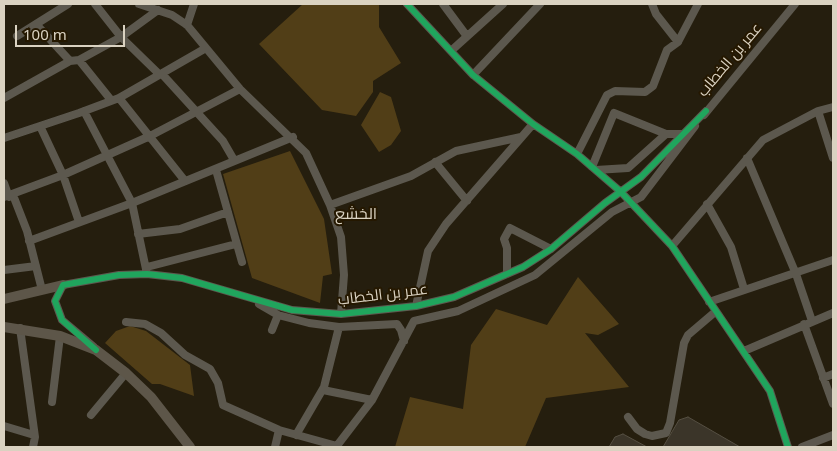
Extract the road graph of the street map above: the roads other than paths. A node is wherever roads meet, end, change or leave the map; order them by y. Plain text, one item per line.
1 (68, 4) edge
2 (94, 4) edge
3 (139, 4) edge
4 (194, 4) edge
5 (407, 4) edge
6 (443, 4) edge
7 (503, 4) edge
8 (540, 4) edge
9 (652, 4) edge
10 (698, 4) edge
11 (795, 4) edge
12 (158, 10) junction
13 (36, 24) junction
14 (187, 25) junction
15 (466, 35) junction
16 (17, 36) dead end
17 (121, 37) junction
18 (678, 42) junction
19 (206, 48) junction
20 (452, 50) junction
21 (79, 60) junction
22 (70, 61) junction
23 (160, 74) junction
24 (473, 75) junction
25 (240, 89) junction
26 (4, 98) edge
27 (115, 99) junction
28 (833, 107) edge
29 (84, 111) junction
30 (706, 111) junction
31 (818, 111) junction
32 (198, 112) junction
33 (533, 124) junction
34 (40, 126) junction
35 (666, 134) junction
36 (682, 134) junction
37 (4, 136) edge
38 (150, 136) junction
39 (293, 137) junction
40 (521, 137) junction
41 (107, 154) junction
42 (577, 154) junction
43 (747, 158) junction
44 (833, 158) edge
45 (234, 160) junction
46 (435, 162) junction
47 (594, 169) junction
48 (216, 170) junction
49 (63, 175) junction
50 (185, 181) junction
51 (4, 183) edge
52 (621, 192) junction
53 (8, 196) edge
54 (630, 200) junction
55 (467, 201) junction
56 (132, 203) junction
57 (707, 204) junction
58 (330, 205) junction
59 (228, 212) junction
60 (79, 222) junction
61 (138, 234) junction
62 (29, 241) junction
63 (236, 244) junction
64 (672, 246) junction
65 (551, 250) junction
66 (833, 260) edge
67 (242, 262) dead end
68 (36, 266) junction
69 (4, 270) edge
70 (147, 271) junction
71 (507, 274) junction
72 (796, 274) junction
73 (63, 285) junction
74 (744, 289) junction
75 (42, 290) junction
76 (4, 299) edge
77 (250, 299) junction
78 (709, 302) junction
79 (416, 306) junction
80 (715, 312) junction
81 (833, 313) edge
82 (341, 314) junction
83 (278, 315) junction
84 (126, 322) dead end
85 (808, 322) junction
86 (4, 327) edge
87 (339, 327) junction
88 (20, 328) junction
89 (272, 330) dead end
90 (60, 336) junction
91 (404, 340) junction
92 (96, 350) junction
93 (744, 351) junction
94 (126, 373) junction
95 (833, 374) edge
96 (824, 378) junction
97 (323, 390) junction
98 (372, 400) junction
99 (52, 402) dead end
100 (833, 404) edge
101 (92, 415) dead end
102 (628, 417) dead end
103 (4, 426) edge
104 (279, 430) junction
105 (34, 435) junction
106 (296, 435) junction
107 (833, 435) edge
108 (33, 447) edge
109 (190, 447) edge
110 (275, 447) edge
111 (336, 447) edge
112 (788, 447) edge
113 (802, 447) edge

1 - 13 street
2 - 17 street
3 - 12 street
4 - 14 street
5 - 20 street
6 - 15 street
7 - 15 street
8 - 24 street
9 - 18 street
10 - 18 street
11 - 30 street, عمر بن الخطاب
12 - 14 street
12 - 17 street
13 - 16 street
13 - 22 street
14 - 19 street
15 - 20 street
17 - 21 street
17 - 23 street
18 - 42 street
19 - 23 street
19 - 25 street
20 - 24 street
21 - 22 street
21 - 27 street
22 - 26 street
23 - 27 street
23 - 32 street
24 - 33 street
25 - 32 street
25 - 39 street
27 - 29 street
27 - 38 street
28 - 31 street
29 - 34 street
29 - 41 street
30 - 36 street, عمر بن الخطاب
30 - 54 street, عمر بن الخطاب
31 - 43 street
31 - 44 street
32 - 38 street
32 - 45 street
33 - 40 street
33 - 42 street
34 - 37 street
34 - 49 street
35 - 36 street
35 - 47 street
35 - 47 street
36 - 52 street, عمر بن الخطاب
38 - 41 street
38 - 50 street
39 - 45 street
39 - 58 street
40 - 46 street
40 - 55 street
41 - 49 street
41 - 56 street
42 - 47 street
43 - 57 street
43 - 72 street
45 - 48 street
46 - 55 street
46 - 58 street
47 - 52 street
48 - 50 street
48 - 59 street
49 - 53 street
49 - 60 street
50 - 56 street
51 - 53 street
52 - 54 street
52 - 65 street, عمر بن الخطاب
53 - 62 street
54 - 64 street
54 - 91 street, عمر بن الخطاب
55 - 79 street
56 - 60 street
56 - 61 street
57 - 64 street
57 - 74 street
58 - 82 street
59 - 61 street
59 - 63 street
60 - 62 street
61 - 70 street
62 - 68 street
63 - 67 street
63 - 70 street
64 - 78 street
65 - 71 street, عمر بن الخطاب
65 - 71 street
66 - 72 street
68 - 69 street
68 - 75 street
70 - 73 street, عمر بن الخطاب
70 - 77 street, عمر بن الخطاب
71 - 79 street, عمر بن الخطاب
72 - 74 street
72 - 85 street
73 - 75 main road
73 - 92 street
74 - 78 street
75 - 76 main road
77 - 82 street, عمر بن الخطاب
77 - 83 street, عمر بن الخطاب
78 - 80 street
79 - 82 street, عمر بن الخطاب
80 - 93 street
80 - 102 street
81 - 85 street
83 - 87 street, عمر بن الخطاب
83 - 89 street
84 - 104 street
85 - 93 street
85 - 96 street
86 - 88 main road
87 - 91 street, عمر بن الخطاب
87 - 97 street
88 - 90 main road
88 - 105 street
90 - 92 main road
90 - 99 street
91 - 98 street
92 - 94 main road
93 - 112 street
94 - 101 street
94 - 109 main road
95 - 96 street
96 - 100 street
97 - 98 street
97 - 106 street
98 - 111 street
103 - 105 street
104 - 106 street
104 - 110 street
105 - 108 street
106 - 111 street
107 - 113 street

